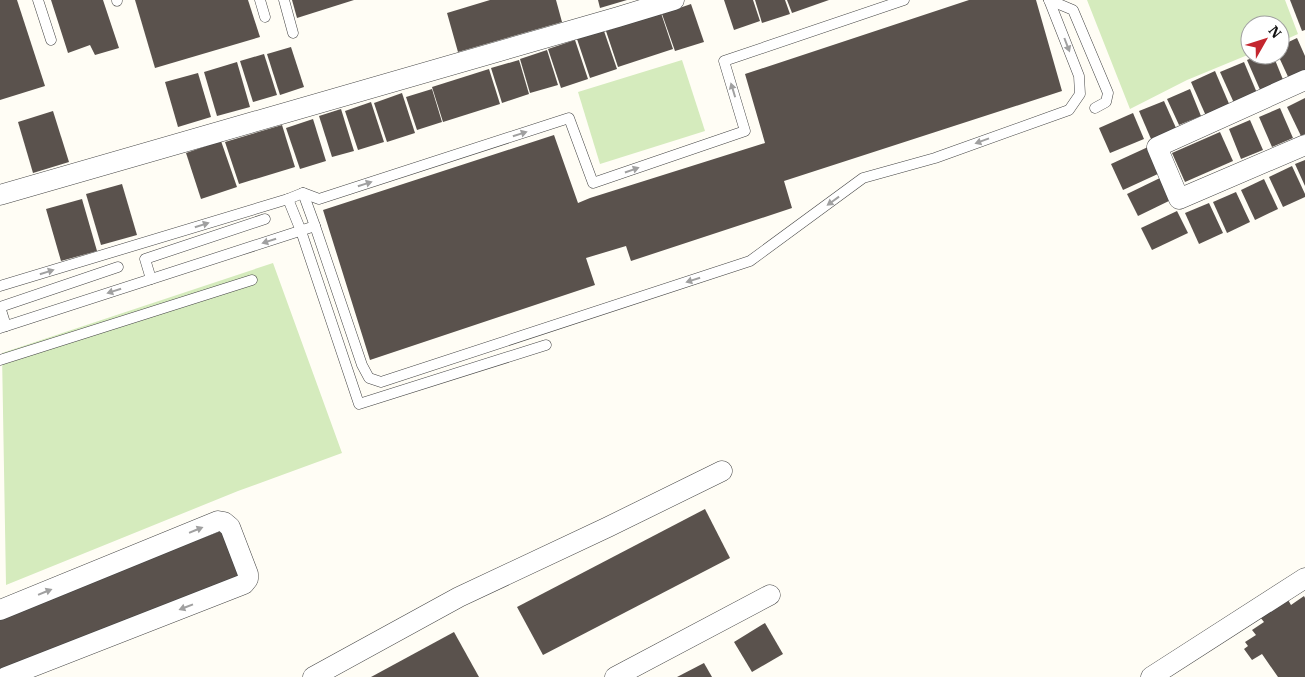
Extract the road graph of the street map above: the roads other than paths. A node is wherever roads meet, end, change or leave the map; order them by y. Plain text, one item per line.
1 (38, 0) edge
2 (260, 0) edge
3 (284, 0) edge
4 (674, 0) edge
5 (904, 0) edge
6 (1049, 0) edge
7 (265, 17) dead end
8 (293, 34) dead end
9 (51, 40) dead end
10 (1305, 80) edge
11 (1095, 108) dead end
12 (1305, 146) edge
13 (303, 193) junction
14 (0, 194) edge
15 (288, 199) junction
16 (266, 219) dead end
17 (315, 226) junction
18 (301, 231) junction
19 (118, 267) dead end
20 (150, 279) junction
21 (252, 280) dead end
22 (0, 286) edge
23 (3, 327) edge
24 (546, 345) dead end
25 (0, 360) edge
26 (722, 471) dead end
27 (1305, 578) edge
28 (770, 595) dead end
29 (0, 610) edge
30 (6, 677) edge
31 (313, 677) edge
32 (615, 677) edge
33 (1151, 677) edge

1 - 9 lane
2 - 7 lane
3 - 8 lane
4 - 14 street
13 -> 5 lane
6 - 11 lane
6 -> 17 lane
10 - 12 street
13 - 15 lane
13 - 17 lane
15 - 18 lane
22 -> 15 lane
16 - 20 lane
17 - 18 lane
18 -> 20 lane
18 - 24 lane
19 - 23 lane
20 -> 23 lane
21 - 25 lane
26 - 31 street
27 - 33 street
28 - 32 street
29 -> 30 street

